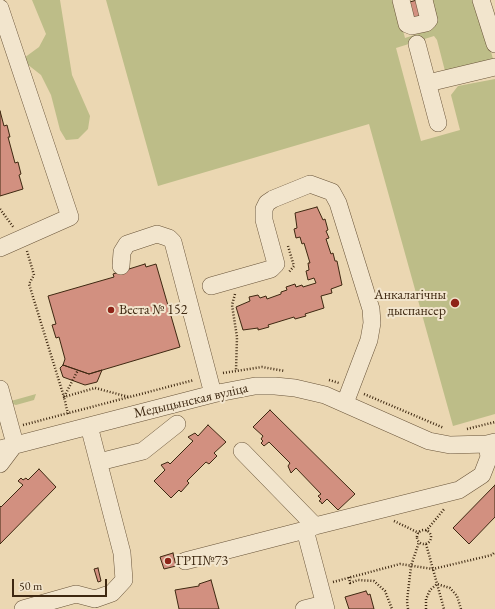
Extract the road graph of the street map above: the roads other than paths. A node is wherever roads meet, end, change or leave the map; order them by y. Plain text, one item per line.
1 (401, 0) edge
2 (424, 0) edge
3 (481, 0) edge
4 (0, 8) edge
5 (418, 44) dead end
6 (495, 44) edge
7 (495, 67) edge
8 (428, 84) junction
9 (438, 123) dead end
10 (0, 248) edge
11 (121, 266) dead end
12 (211, 286) dead end
13 (0, 389) edge
14 (213, 394) junction
15 (345, 403) junction
16 (177, 424) dead end
17 (89, 426) junction
18 (491, 443) edge
19 (8, 446) edge
20 (242, 451) dead end
21 (99, 462) junction
22 (0, 464) edge
23 (310, 528) junction
24 (185, 561) dead end
25 (95, 604) edge
26 (325, 606) edge
27 (23, 609) edge
28 (304, 609) edge

1 - 2 street
3 - 6 street
4 - 10 street
5 - 8 street
7 - 8 street
8 - 9 street
11 - 14 street
12 - 15 street
13 - 19 street
14 - 15 street, Медыцынская вуліца
14 - 17 street, Медыцынская вуліца
15 - 18 street, Медыцынская вуліца
16 - 21 street
17 - 19 street, Медыцынская вуліца
17 - 21 street
18 - 23 street
19 - 22 street
20 - 23 street
21 - 25 street
23 - 24 street
23 - 26 street
25 - 27 street
26 - 28 street

